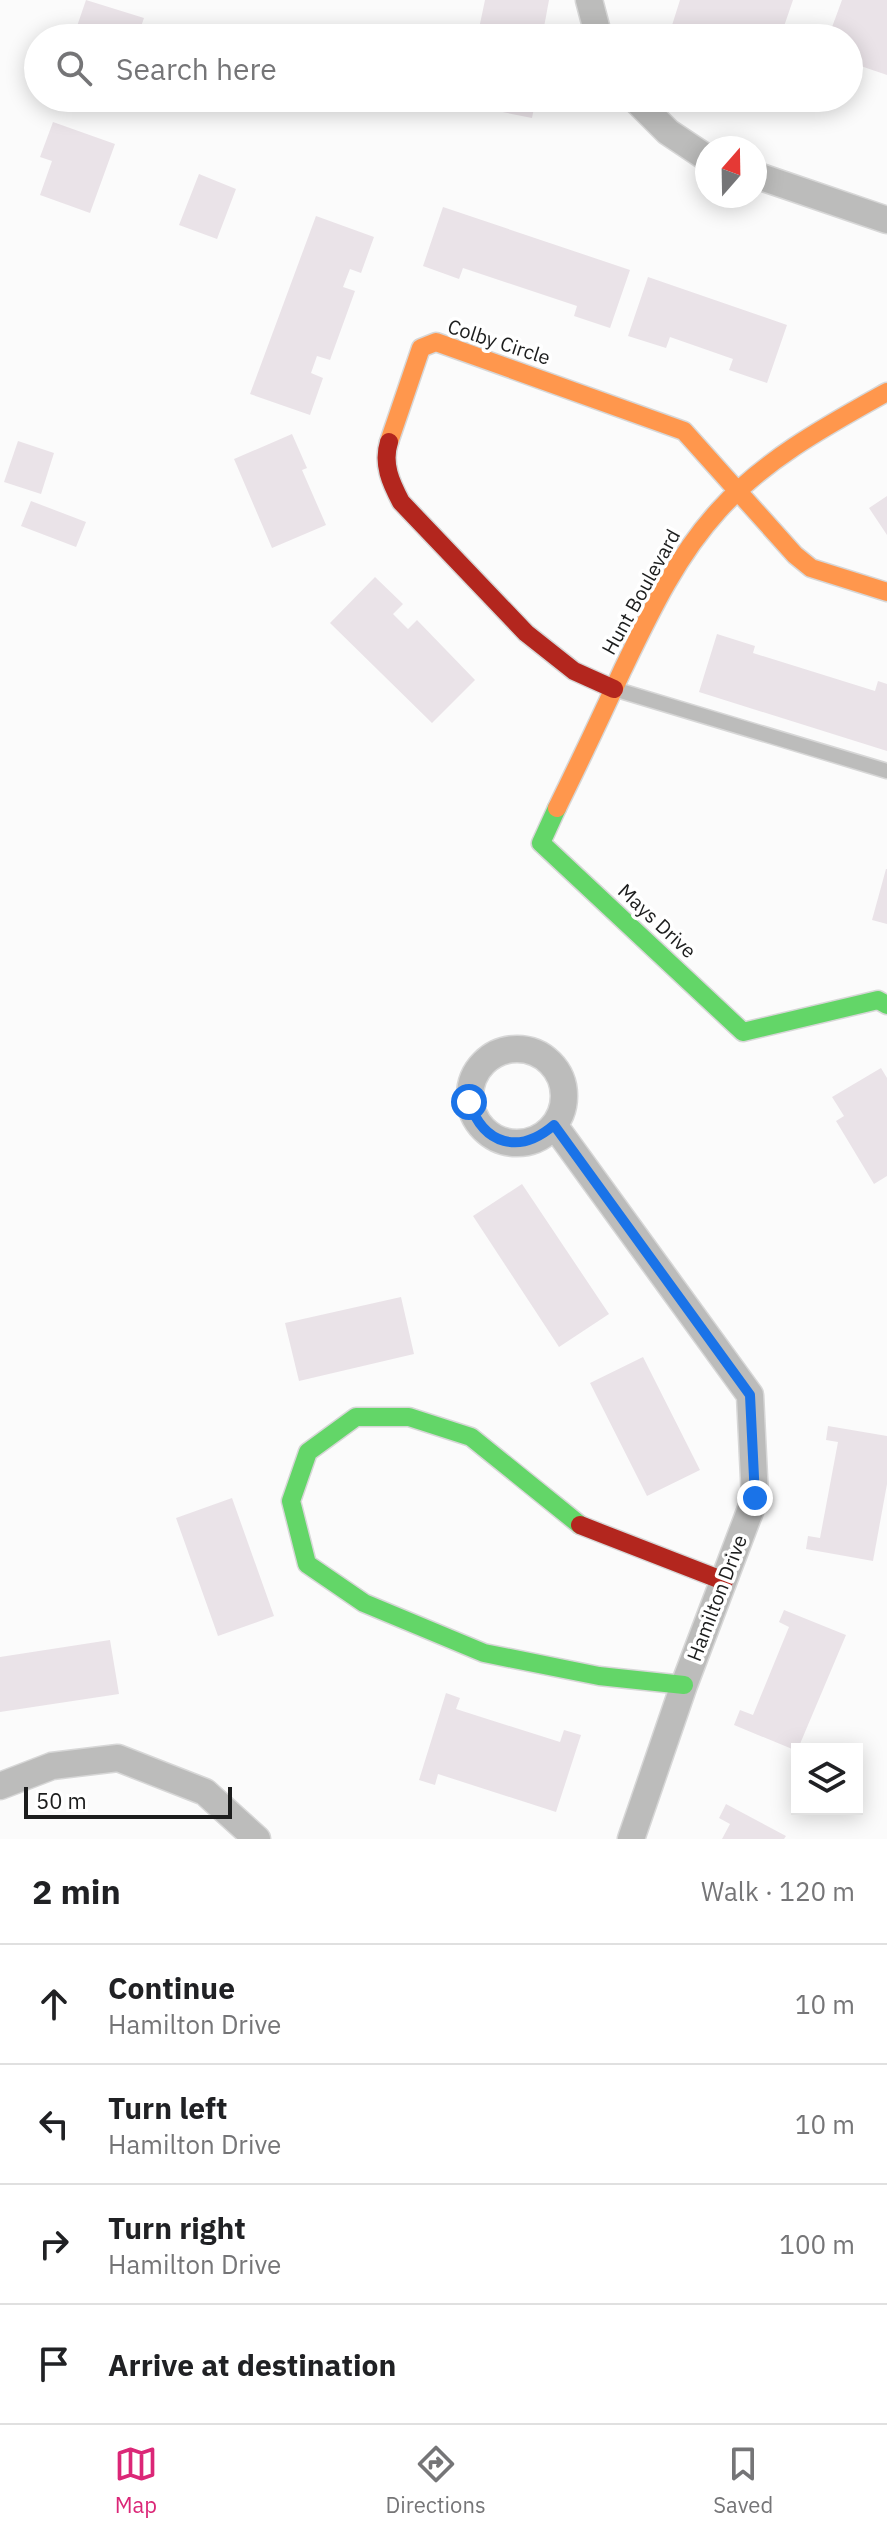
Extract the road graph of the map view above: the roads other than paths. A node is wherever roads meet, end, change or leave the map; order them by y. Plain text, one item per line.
1 (589, 0) edge
2 (595, 24) edge
3 (648, 112) edge
4 (695, 150) edge
5 (767, 179) edge
6 (887, 220) edge
7 (887, 392) edge
8 (738, 490) junction
9 (887, 592) edge
10 (614, 689) junction
11 (887, 771) edge
12 (541, 843) joint
13 (887, 1005) edge
14 (554, 1125) dead end
15 (724, 1581) junction
16 (684, 1685) junction
17 (0, 1786) edge
18 (257, 1839) edge
19 (631, 1839) edge

1 - 2 street
3 - 4 street
5 - 6 street
7 - 8 street, Hunt Boulevard
8 - 9 street, Colby Circle
8 - 10 street, Hunt Boulevard
8 - 10 street, Colby Circle
10 - 11 lane
10 - 12 street, Hunt Boulevard
12 - 13 street, Mays Drive
14 - 15 street, Hamilton Drive
15 - 16 street, Hamilton Drive
15 - 16 street
16 - 19 street, Hamilton Drive
17 - 18 street

